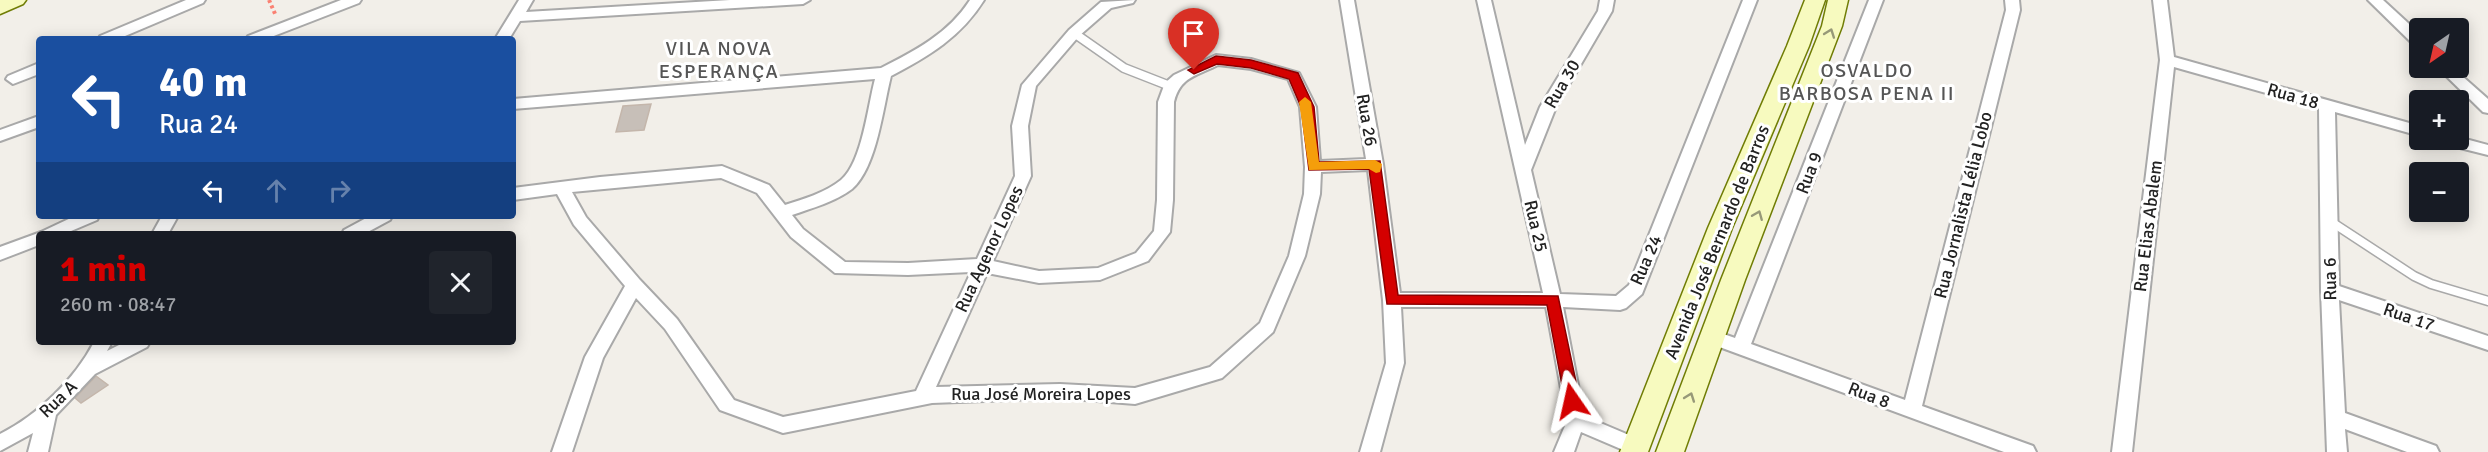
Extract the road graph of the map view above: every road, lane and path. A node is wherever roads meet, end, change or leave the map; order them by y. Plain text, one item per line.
1 (16, 0) edge
2 (198, 0) edge
3 (354, 0) edge
4 (526, 0) edge
5 (803, 0) edge
6 (977, 0) edge
7 (1128, 0) edge
8 (1347, 0) edge
9 (1484, 0) edge
10 (1607, 0) edge
11 (1750, 0) edge
12 (1815, 0) edge
13 (1838, 0) edge
14 (1876, 0) edge
15 (2012, 0) edge
16 (2160, 0) edge
17 (2375, 0) edge
18 (0, 8) edge
19 (516, 17) junction
20 (2409, 32) edge
21 (1074, 33) junction
22 (278, 34) edge
23 (112, 36) edge
24 (504, 36) edge
25 (2167, 60) junction
26 (36, 69) edge
27 (884, 73) junction
28 (2456, 78) edge
29 (13, 79) dead end
30 (1170, 86) junction
31 (516, 104) edge
32 (2327, 105) junction
33 (2488, 108) edge
34 (36, 122) edge
35 (2409, 128) edge
36 (0, 136) edge
37 (2469, 145) edge
38 (2488, 150) edge
39 (1375, 164) junction
40 (1313, 167) junction
41 (1523, 170) junction
42 (561, 188) junction
43 (516, 194) edge
44 (781, 213) junction
45 (84, 219) edge
46 (378, 219) edge
47 (2329, 220) junction
48 (55, 231) edge
49 (356, 231) edge
50 (36, 239) edge
51 (0, 254) edge
52 (981, 265) junction
53 (634, 285) junction
54 (2330, 290) junction
55 (1392, 300) junction
56 (1553, 300) junction
57 (2488, 301) edge
58 (1712, 337) junction
59 (2488, 343) edge
60 (102, 345) edge
61 (135, 345) edge
62 (1741, 347) junction
63 (90, 369) junction
64 (922, 397) junction
65 (1911, 411) junction
66 (47, 412) junction
67 (2335, 417) junction
68 (1576, 421) junction
69 (0, 443) edge
70 (1635, 450) edge
71 (39, 452) edge
72 (562, 452) edge
73 (1370, 452) edge
74 (1564, 452) edge
75 (1670, 452) edge
76 (2026, 452) edge
77 (2122, 452) edge
78 (2337, 452) edge
79 (2429, 452) edge

1 - 18 main road
2 - 23 street
3 - 22 street
4 - 19 street
5 - 19 street
6 - 27 street
7 - 21 street, Rua Agenor Lopes
8 - 39 street, Rua 26
9 - 41 street, Rua 25
10 - 41 street, Rua 30
11 - 56 street, Rua 24
12 - 70 main road, Avenida José Bernardo de Barros
58 -> 13 main road, Avenida José Bernardo de Barros
14 - 62 street, Rua 9
15 - 65 street, Rua Jornalista Lélia Lobo
16 - 25 street, Rua Elias Abalem
17 - 20 street
19 - 24 street
21 - 30 lane
21 - 52 street, Rua Agenor Lopes
25 - 32 street, Rua 18
25 - 77 street, Rua Elias Abalem
26 - 29 street
27 - 31 street
27 - 44 street
28 - 33 street
30 - 40 street, Rua José Moreira Lopes
30 - 52 street
32 - 35 street, Rua 18
32 - 47 street, Rua 6
34 - 36 street
37 - 38 street
39 - 40 street
39 - 55 street, Rua 26
40 - 64 street, Rua José Moreira Lopes
41 - 56 street, Rua 25
42 - 43 street
42 - 44 street
42 - 53 street, Rua José Moreira Lopes
44 - 52 street
45 - 48 street
46 - 49 street
47 - 54 street, Rua 6
47 - 57 lane
50 - 51 street
52 - 64 street, Rua Agenor Lopes
53 - 64 street, Rua José Moreira Lopes
53 - 72 street
54 - 59 street, Rua 17
54 - 67 street, Rua 6
55 - 56 street, Rua 24
55 - 73 street, Rua 26
56 - 68 street, Rua 25
58 - 62 street, Rua 8
75 -> 58 main road, Avenida José Bernardo de Barros
60 - 63 street, Rua A
61 - 63 street
62 - 65 street, Rua 8
63 - 66 street, Rua A
65 - 76 street, Rua 8
66 - 69 street, Rua A
66 - 71 street
67 - 78 street, Rua 6
67 - 79 street
68 - 70 street
68 - 74 street

